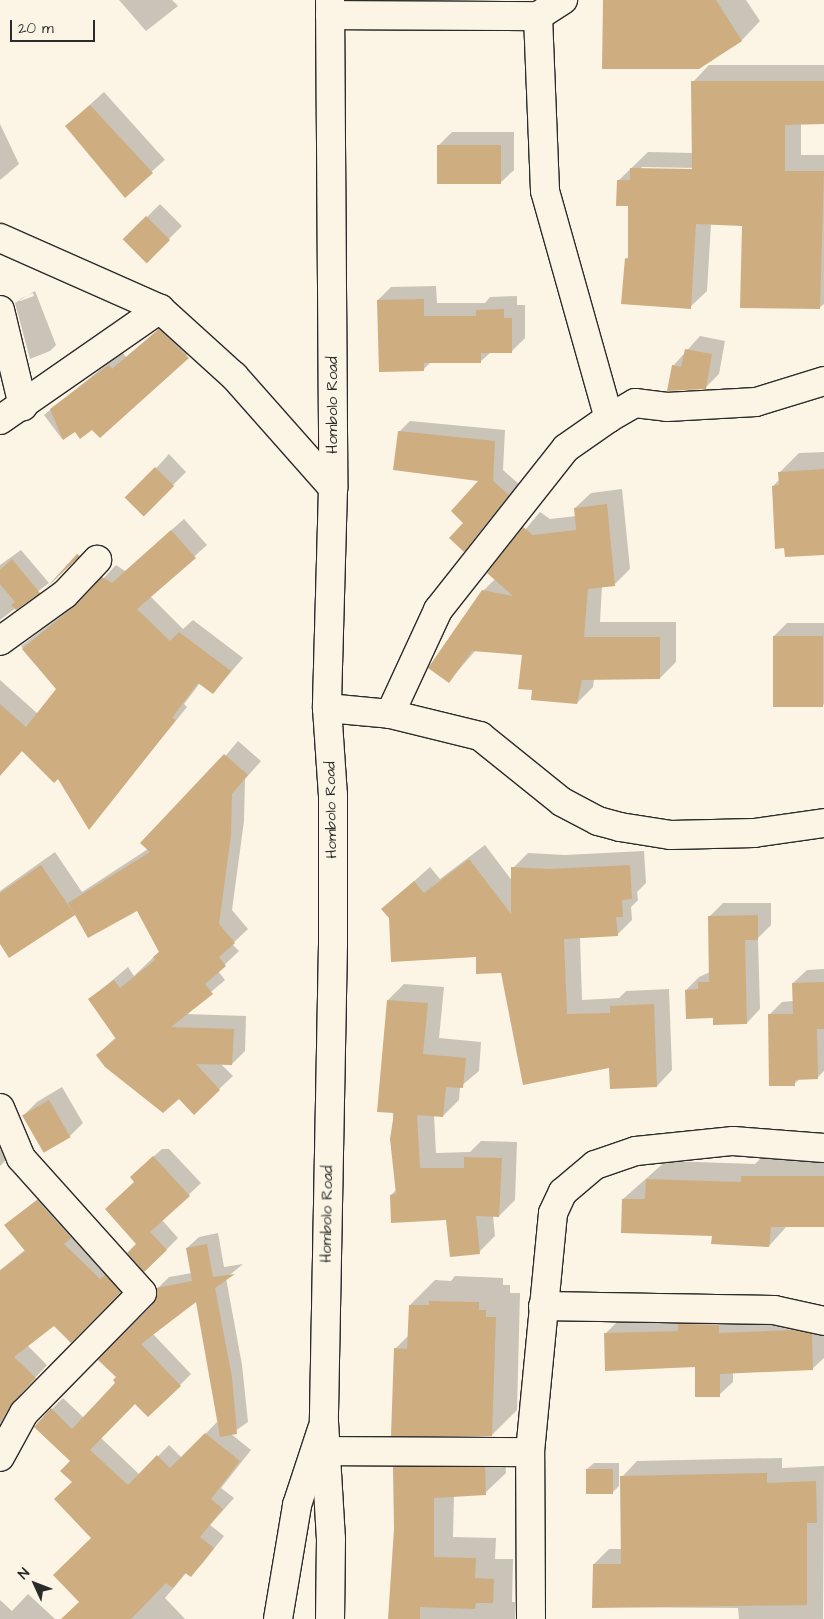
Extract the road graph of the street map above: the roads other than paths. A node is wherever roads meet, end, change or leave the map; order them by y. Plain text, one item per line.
1 (563, 0) edge
2 (330, 7) edge
3 (538, 16) junction
4 (0, 238) edge
5 (160, 309) junction
6 (0, 310) edge
7 (824, 381) edge
8 (11, 413) edge
9 (609, 418) junction
10 (333, 488) junction
11 (97, 560) dead end
12 (0, 641) edge
13 (327, 708) junction
14 (390, 714) junction
15 (824, 822) edge
16 (0, 1108) edge
17 (824, 1131) edge
18 (795, 1144) junction
19 (824, 1148) edge
20 (543, 1306) junction
21 (824, 1321) edge
22 (324, 1422) junction
23 (326, 1451) junction
24 (530, 1452) junction
25 (0, 1457) edge
26 (278, 1619) edge
27 (330, 1619) edge
28 (531, 1619) edge

1 - 3 street
2 - 3 street
2 - 10 street, Hombolo Road
3 - 9 street
4 - 5 street
5 - 8 street
5 - 10 street
6 - 8 street
7 - 9 street
9 - 14 street
10 - 13 street, Hombolo Road
11 - 12 street
13 - 14 street
13 - 22 street, Hombolo Road
14 - 15 street
16 - 25 street
17 - 18 street
18 - 19 street
18 - 20 street
20 - 21 street
20 - 24 street
22 - 23 street, Hombolo Road
22 - 26 street
23 - 24 street
23 - 27 street, Hombolo Road
24 - 28 street

